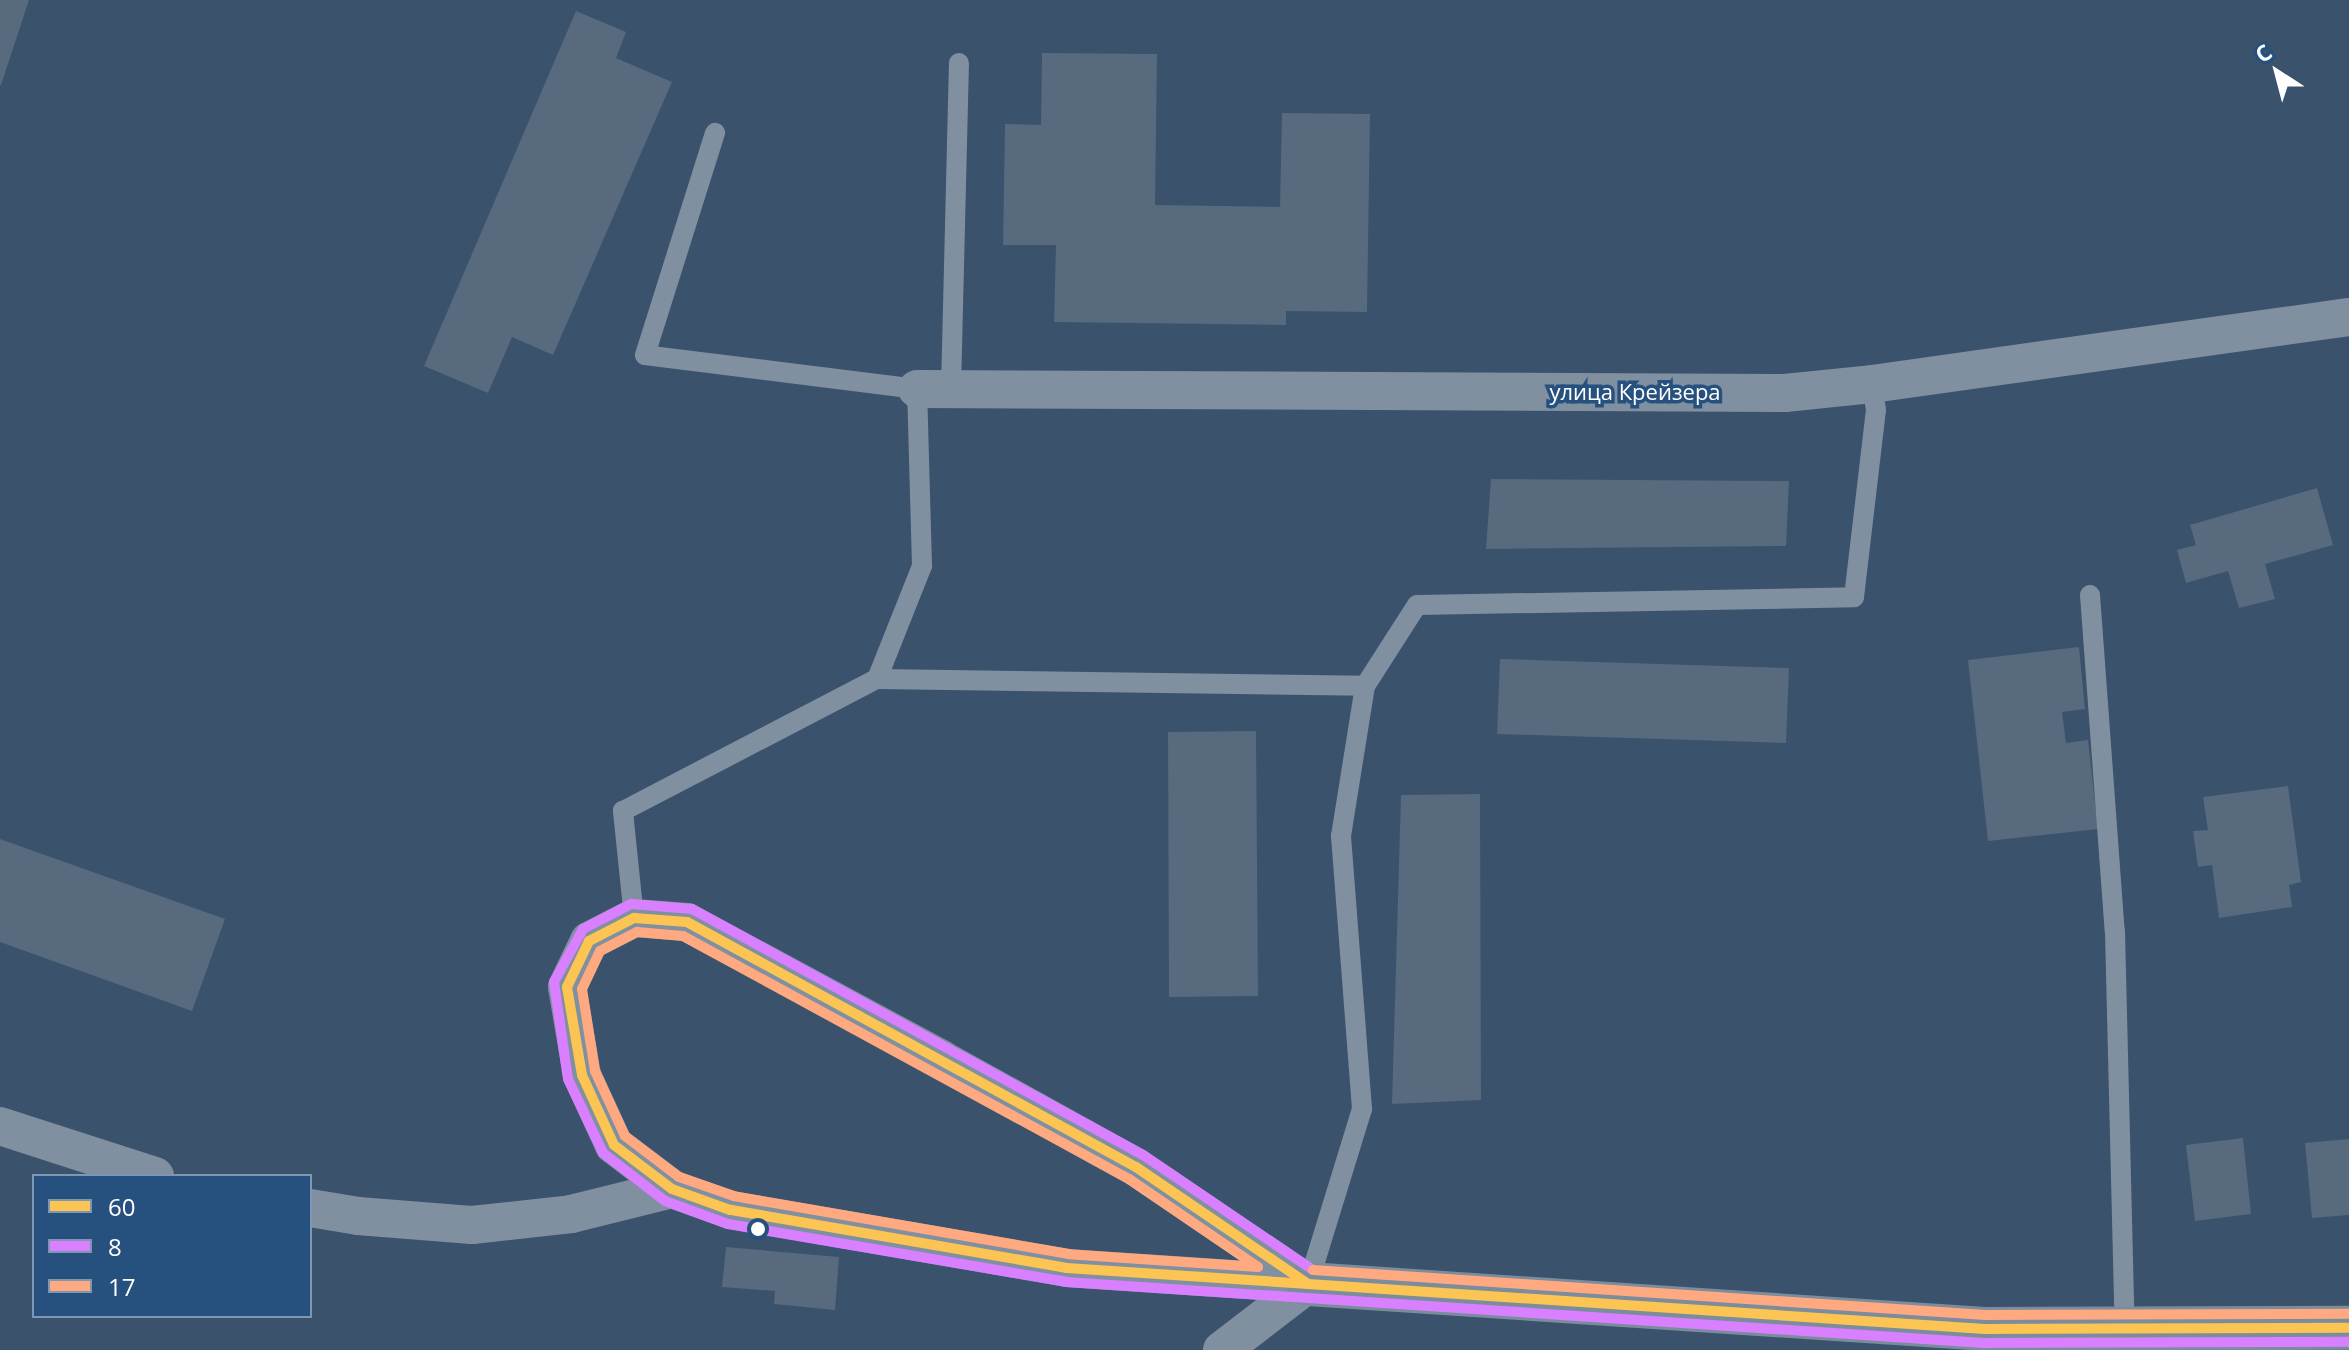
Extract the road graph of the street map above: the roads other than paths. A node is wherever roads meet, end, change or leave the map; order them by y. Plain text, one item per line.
1 (959, 63) dead end
2 (715, 133) dead end
3 (2349, 317) edge
4 (1872, 384) junction
5 (934, 389) junction
6 (2090, 595) dead end
7 (877, 679) junction
8 (1365, 686) junction
9 (634, 918) junction
10 (0, 1126) edge
11 (149, 1174) edge
12 (672, 1189) junction
13 (312, 1208) edge
14 (1308, 1284) junction
15 (2349, 1328) edge
16 (2125, 1329) junction
17 (1222, 1350) edge

1 - 5 lane
2 - 5 lane
3 - 4 street, улица Крейзера
4 - 5 street, улица Крейзера
4 - 8 lane
5 - 7 lane
6 - 16 lane
7 - 8 lane
7 - 9 lane
8 - 14 lane
9 - 12 street
9 - 14 street
10 - 11 street
12 - 13 street
12 - 14 street
14 - 16 street
14 - 17 street
15 - 16 street

